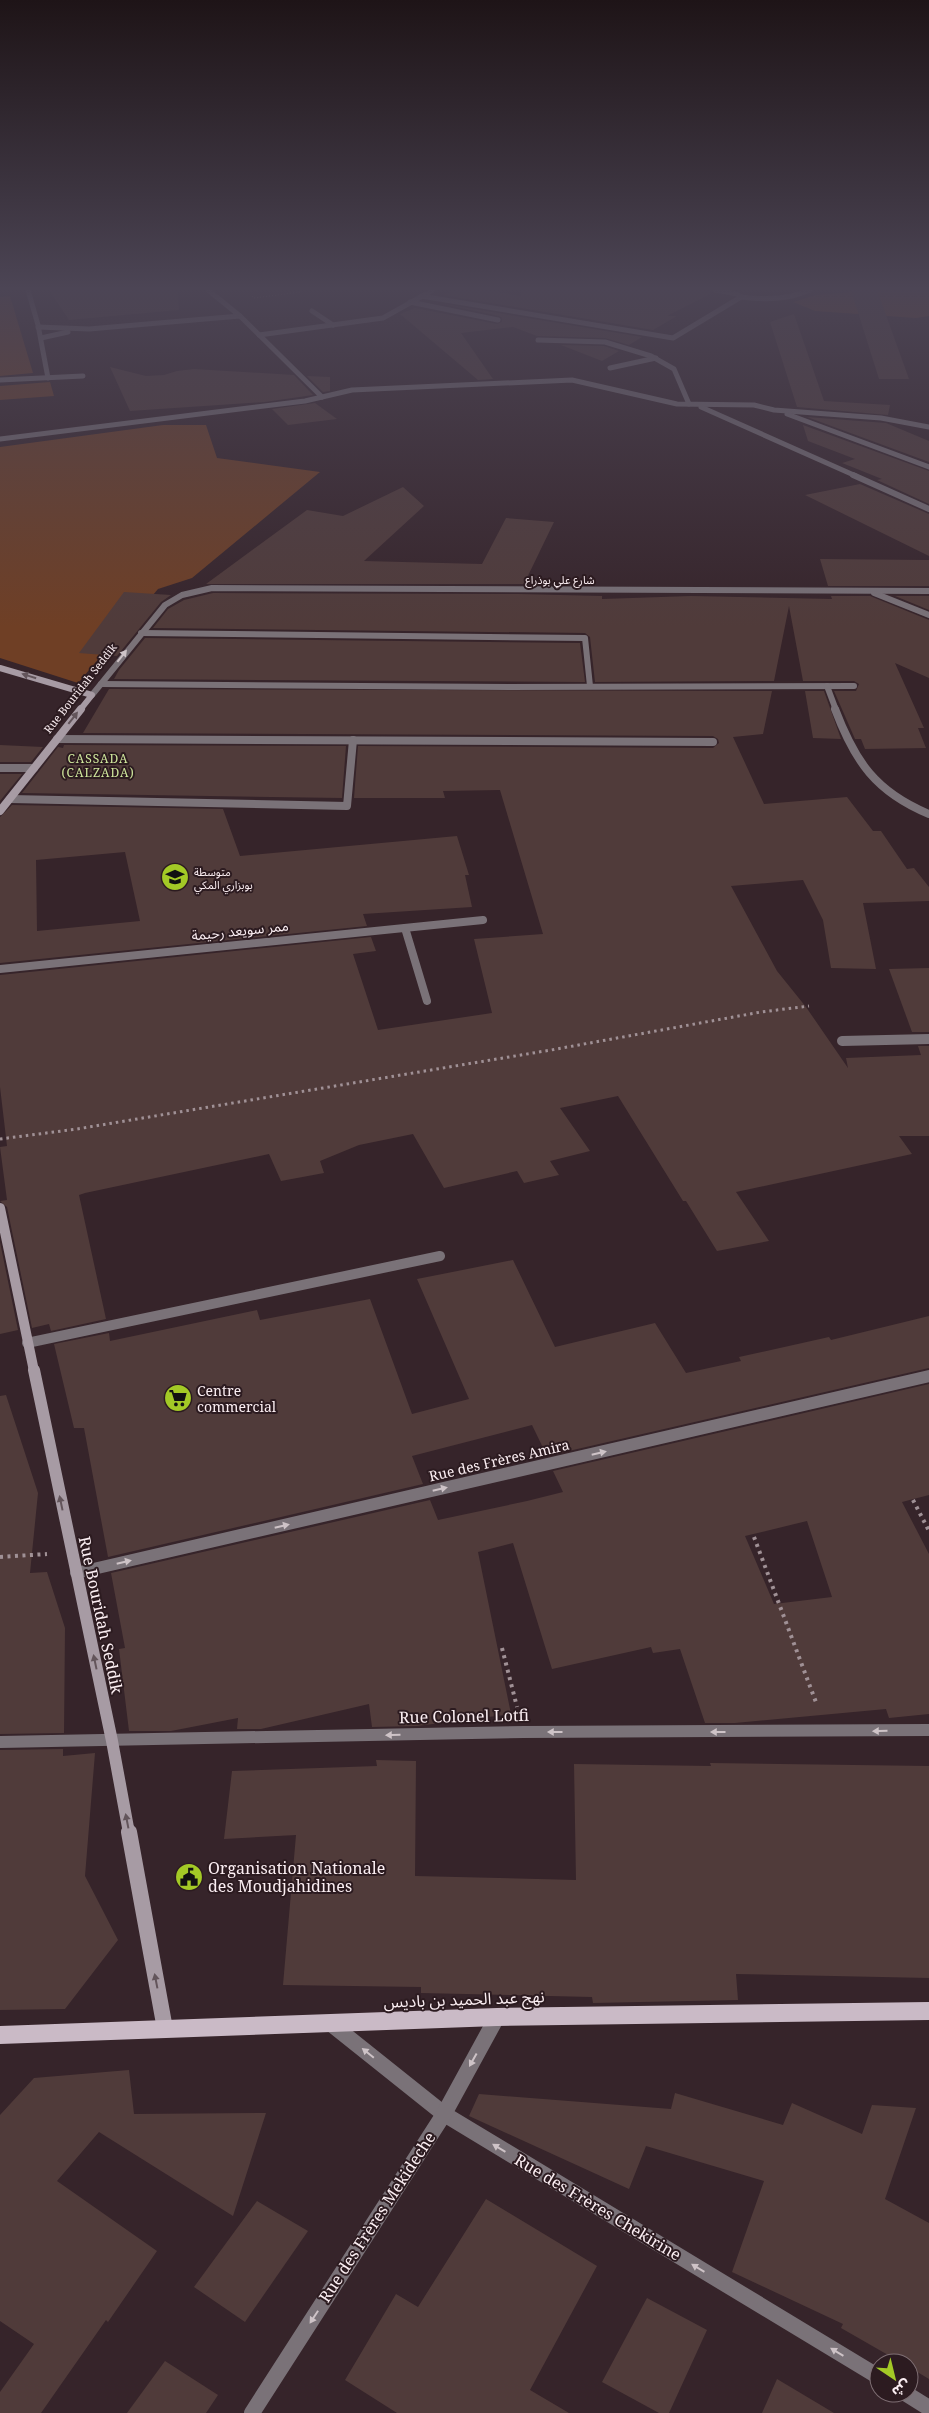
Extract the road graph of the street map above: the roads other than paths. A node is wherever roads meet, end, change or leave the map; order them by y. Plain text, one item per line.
1 (279, 403) edge
2 (671, 403) edge
3 (692, 404) junction
4 (774, 410) junction
5 (929, 427) edge
6 (0, 439) edge
7 (929, 468) edge
8 (929, 509) edge
9 (868, 590) junction
10 (929, 591) edge
11 (191, 592) joint
12 (929, 616) edge
13 (141, 633) junction
14 (0, 668) edge
15 (101, 684) junction
16 (590, 686) junction
17 (827, 686) junction
18 (854, 686) dead end
19 (92, 695) junction
20 (57, 739) junction
21 (353, 740) junction
22 (713, 742) dead end
23 (0, 768) edge
24 (34, 768) junction
25 (10, 799) junction
26 (0, 812) edge
27 (929, 814) edge
28 (483, 920) dead end
29 (405, 928) junction
30 (0, 969) edge
31 (427, 1001) dead end
32 (929, 1039) edge
33 (842, 1041) dead end
34 (0, 1208) edge
35 (440, 1256) dead end
36 (27, 1343) junction
37 (929, 1376) edge
38 (76, 1573) junction
39 (929, 1730) edge
40 (112, 1741) junction
41 (0, 1742) edge
42 (929, 2011) edge
43 (497, 2017) junction
44 (328, 2022) junction
45 (165, 2029) junction
46 (0, 2035) edge
47 (444, 2114) junction
48 (869, 2372) edge
49 (252, 2413) edge

1 - 6 street
2 - 3 street
3 - 4 street
3 - 8 street
4 - 5 street
4 - 7 street
9 - 10 street, شارع علي بوذراع
9 - 11 street, شارع علي بوذراع
9 - 12 street
11 - 13 street, Rue Bouridah Seddik
15 -> 13 street, Rue Bouridah Seddik
13 - 16 street
19 -> 14 main road
15 - 16 street
15 - 19 street, Rue Bouridah Seddik
16 - 17 street
17 - 18 street
17 - 27 street
20 -> 19 main road, Rue Bouridah Seddik
20 - 21 street
20 - 24 main road, Rue Bouridah Seddik
21 - 22 street
21 - 25 street
23 - 24 street
24 - 25 main road, Rue Bouridah Seddik
25 - 26 main road, Rue Bouridah Seddik
28 - 29 street, ممر سويعد رحيمة
29 - 30 street, ممر سويعد رحيمة
29 - 31 street
32 - 33 street
34 - 36 main road, Rue Bouridah Seddik
35 - 36 street
38 -> 36 main road, Rue Bouridah Seddik
38 -> 37 street, Rue des Frères Amira
40 -> 38 main road, Rue Bouridah Seddik
39 -> 40 street, Rue Colonel Lotfi
40 - 41 street, Rue Colonel Lotfi
45 -> 40 main road, Rue Bouridah Seddik
42 - 43 main road, نهج عبد الحميد بن باديس
43 - 44 main road, نهج عبد الحميد بن باديس
43 -> 47 street, Rue des Frères Mekideche
44 - 45 main road, نهج عبد الحميد بن باديس
47 -> 44 street, Rue des Frères Chekirine
45 - 46 main road, نهج عبد الحميد بن باديس
48 -> 47 street, Rue des Frères Chekirine
47 -> 49 street, Rue des Frères Mekideche

